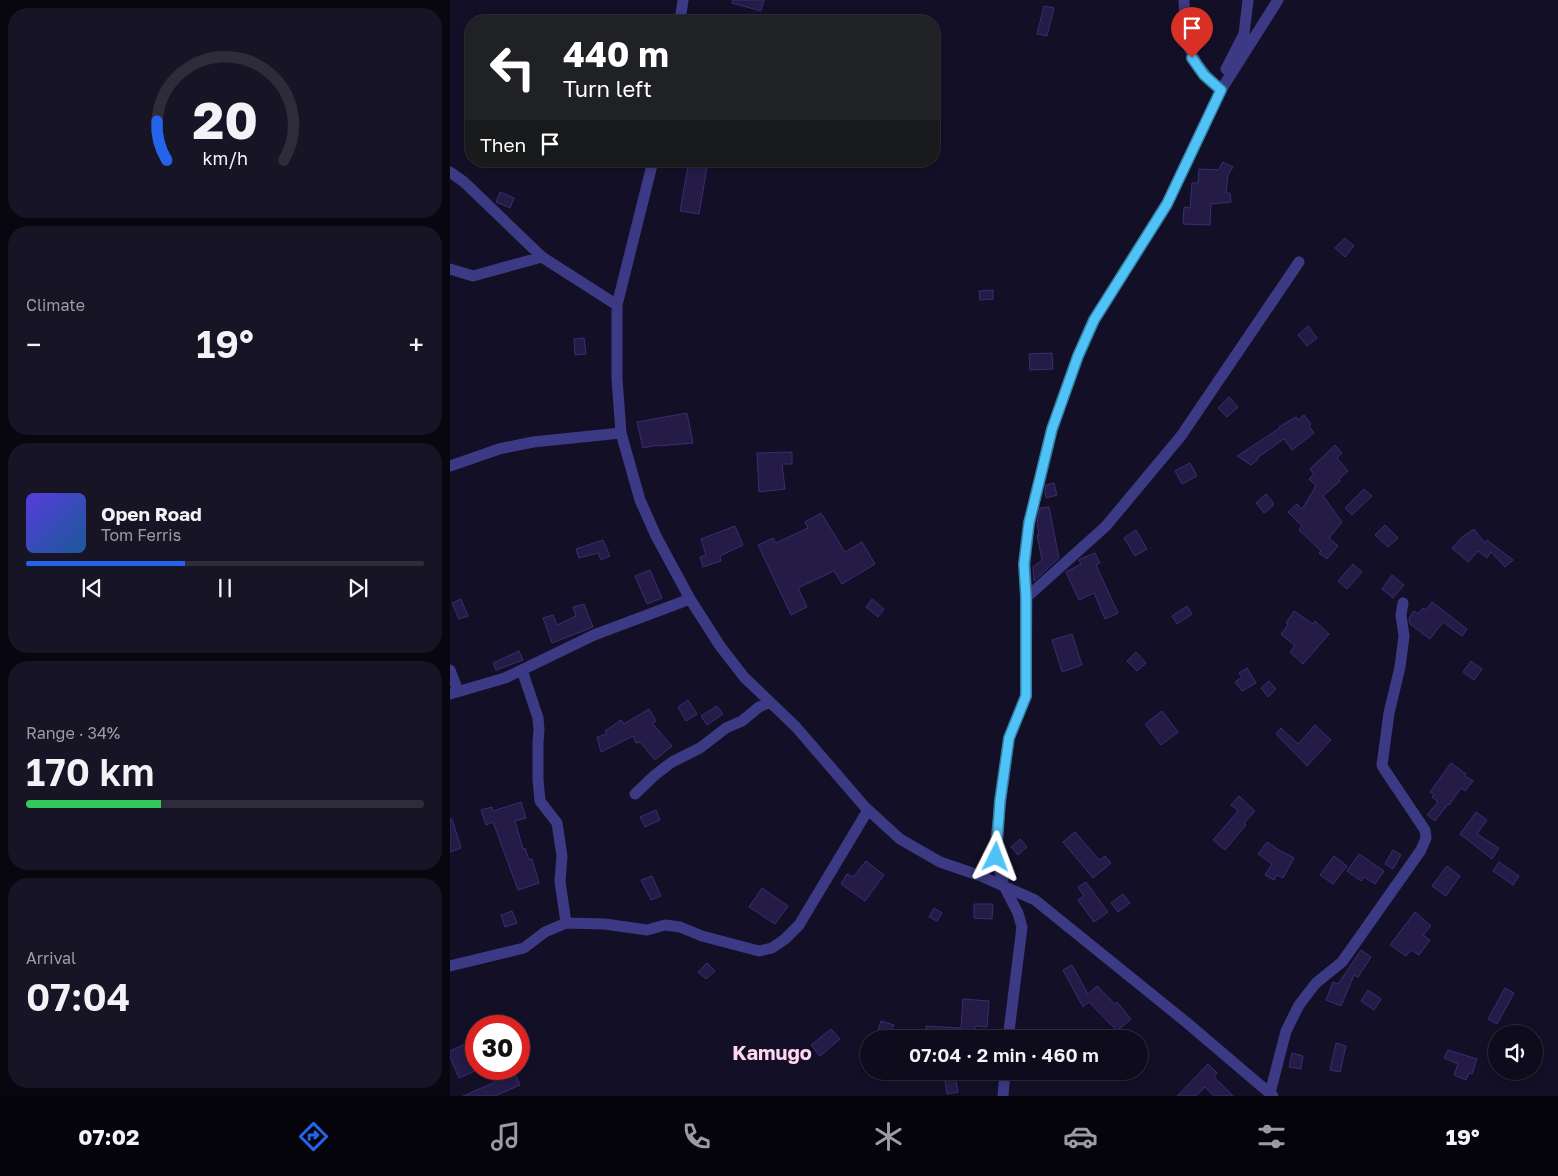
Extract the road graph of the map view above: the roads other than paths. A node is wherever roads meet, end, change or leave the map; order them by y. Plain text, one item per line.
1 (683, 0) edge
2 (1184, 0) edge
3 (1248, 0) edge
4 (1278, 0) edge
5 (681, 15) edge
6 (1221, 90) junction
7 (652, 167) edge
8 (450, 172) edge
9 (542, 257) junction
10 (1299, 262) dead end
11 (450, 269) edge
12 (617, 305) junction
13 (621, 433) junction
14 (450, 466) edge
15 (1026, 597) junction
16 (690, 599) junction
17 (1403, 603) dead end
18 (450, 670) edge
19 (522, 670) junction
20 (454, 692) edge
21 (770, 702) junction
22 (635, 794) dead end
23 (868, 810) junction
24 (1004, 886) junction
25 (566, 923) junction
26 (450, 966) edge
27 (1009, 1030) edge
28 (1004, 1080) edge
29 (1271, 1095) edge
30 (1002, 1096) edge

1 - 5 street
2 - 6 street
3 - 6 street
4 - 6 street
6 - 15 street
7 - 12 street
8 - 9 street
9 - 11 street
9 - 12 street
10 - 15 street
12 - 13 street
13 - 14 street
13 - 16 street
15 - 24 street
16 - 19 street
16 - 21 street
17 - 29 street
18 - 20 street
19 - 20 street
19 - 25 street
21 - 22 street
21 - 23 street
23 - 24 street
23 - 25 street
24 - 27 street
24 - 29 street
25 - 26 street
28 - 30 street

